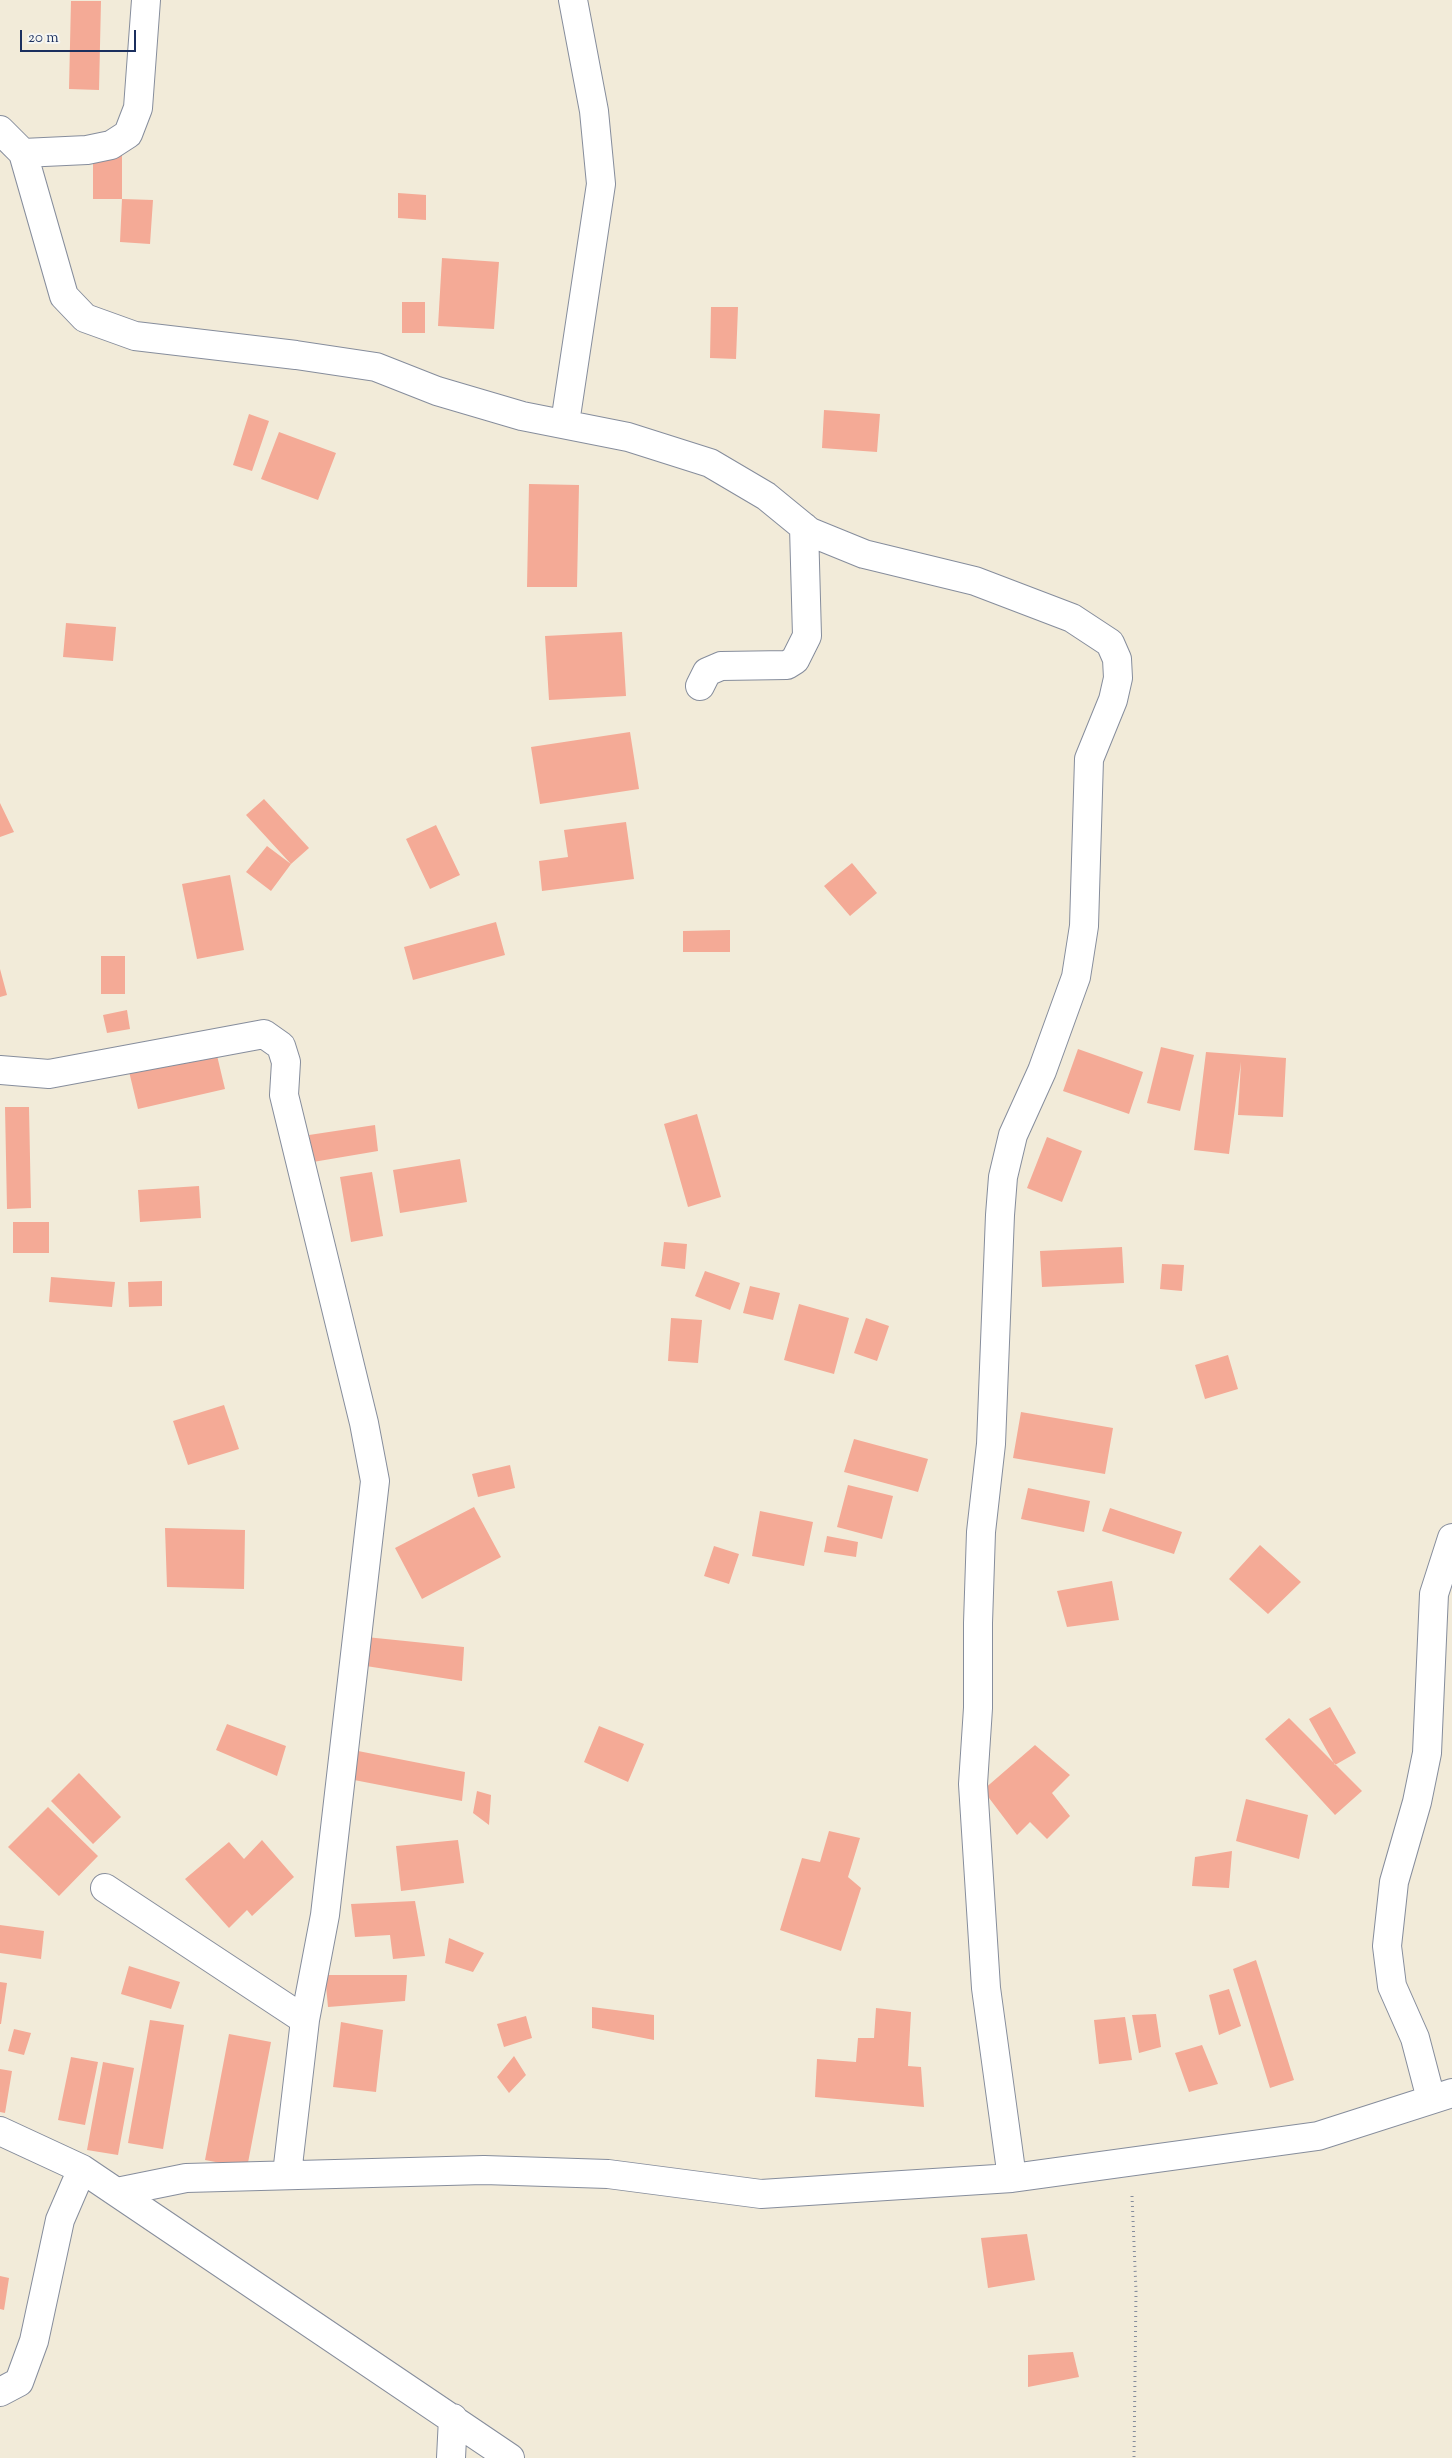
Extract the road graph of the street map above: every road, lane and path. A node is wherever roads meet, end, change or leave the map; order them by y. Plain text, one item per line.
1 (146, 0) edge
2 (573, 0) edge
3 (0, 130) edge
4 (23, 153) junction
5 (565, 423) junction
6 (804, 527) junction
7 (700, 686) dead end
8 (0, 1070) edge
9 (1452, 1538) edge
10 (104, 1888) dead end
11 (305, 2020) junction
12 (1442, 2096) edge
13 (0, 2130) edge
14 (1130, 2162) junction
15 (82, 2169) junction
16 (287, 2174) junction
17 (1012, 2178) junction
18 (117, 2192) junction
19 (0, 2392) edge
20 (453, 2418) junction
21 (451, 2458) edge
22 (510, 2458) edge
23 (1134, 2458) edge

1 - 4 street
2 - 5 street
3 - 4 street
4 - 5 street
5 - 6 street
6 - 7 street
6 - 17 street
8 - 11 street
9 - 12 street
10 - 11 street
11 - 16 street
12 - 14 street
13 - 15 street
14 - 17 street
14 - 23 path
15 - 18 street
15 - 19 street
16 - 17 street
16 - 18 street
18 - 20 street
20 - 21 street
20 - 22 street

